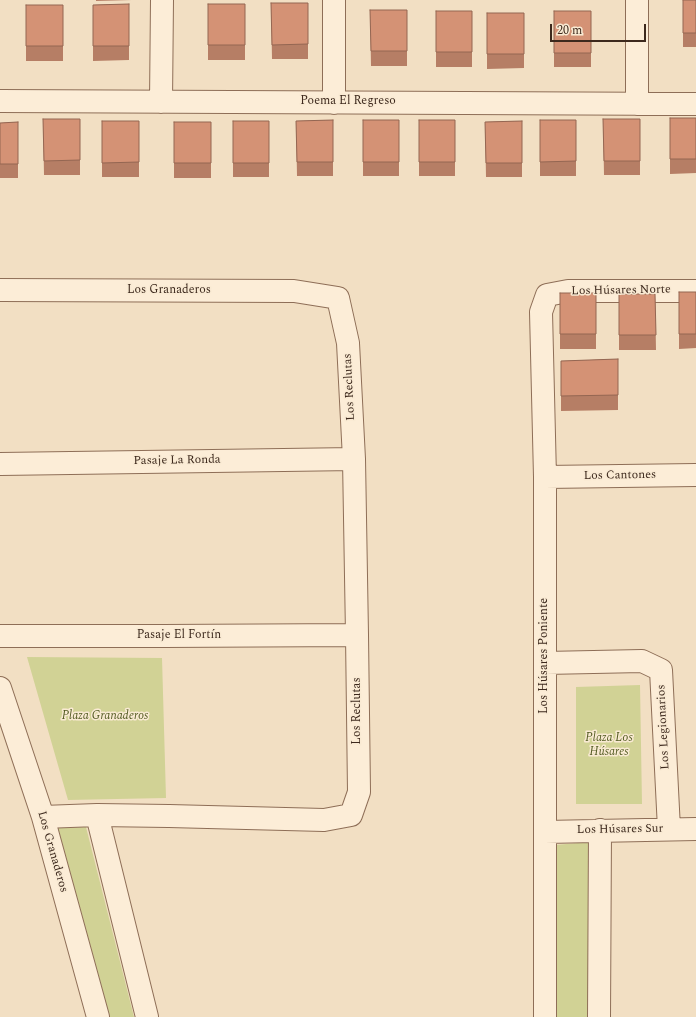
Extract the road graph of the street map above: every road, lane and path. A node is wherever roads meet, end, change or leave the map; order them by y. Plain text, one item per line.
1 (162, 0) edge
2 (334, 0) edge
3 (637, 0) edge
4 (0, 101) edge
5 (161, 102) junction
6 (334, 102) junction
7 (637, 104) junction
8 (696, 104) edge
9 (0, 290) edge
10 (696, 291) edge
11 (547, 295) joint
12 (338, 298) joint
13 (354, 459) junction
14 (0, 464) edge
15 (696, 475) edge
16 (545, 477) junction
17 (357, 635) junction
18 (0, 636) edge
19 (545, 663) junction
20 (0, 688) edge
21 (97, 815) junction
22 (43, 817) junction
23 (669, 829) junction
24 (696, 829) edge
25 (600, 830) junction
26 (545, 832) junction
27 (98, 1017) edge
28 (147, 1017) edge
29 (545, 1017) edge
30 (599, 1017) edge

1 - 5 street
2 - 6 street
3 - 7 street
4 - 5 street, Poema El Regreso
5 - 6 street, Poema El Regreso
6 - 7 street, Poema El Regreso
7 - 8 street, Poema El Regreso
9 - 12 street, Los Granaderos
10 - 11 street, Los Húsares Norte
11 - 16 street, Los Húsares Poniente
12 - 13 street, Los Reclutas
13 - 14 street, Pasaje La Ronda
13 - 17 street, Los Reclutas
15 - 16 street, Los Cantones
16 - 19 street, Los Húsares Poniente
17 - 18 street, Pasaje El Fortín
17 - 21 street, Los Reclutas
19 - 23 street, Los Legionarios
19 - 26 street, Los Húsares Poniente
20 - 22 street, Los Granaderos
21 - 22 street, Los Reclutas
21 - 28 street
22 - 27 street, Los Granaderos
23 - 24 street, Los Húsares Sur
23 - 25 street, Los Húsares Sur
25 - 26 street, Los Húsares Sur
25 - 30 street
26 - 29 street, Los Húsares Poniente

